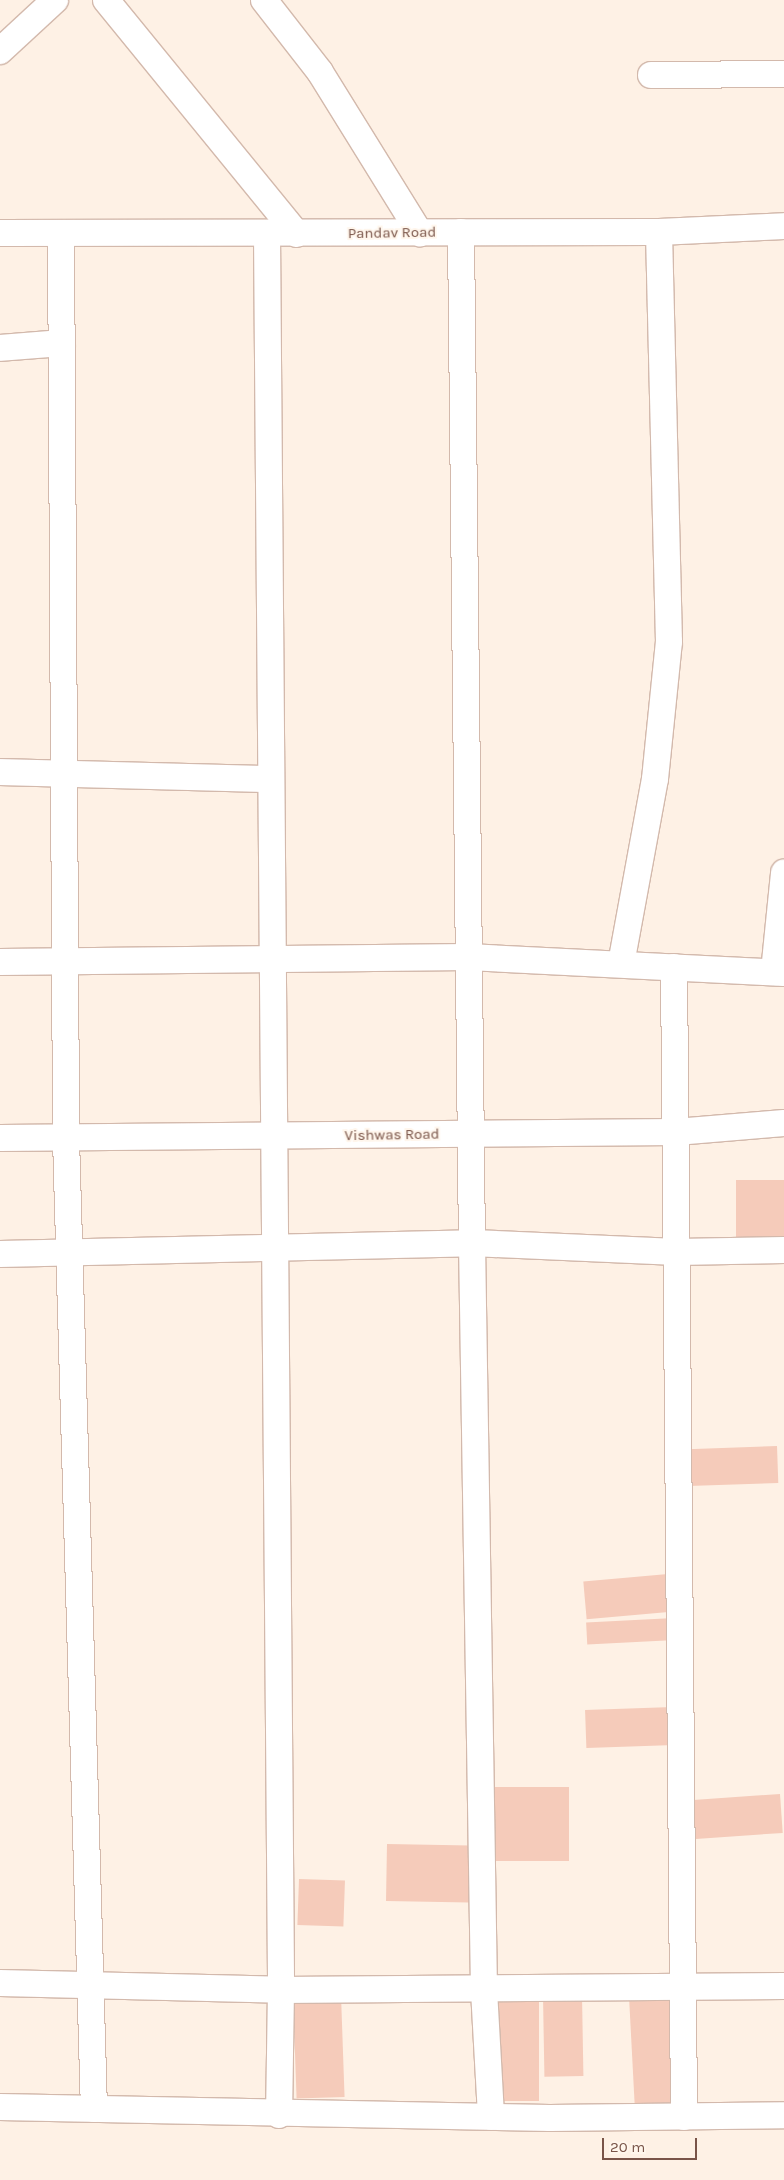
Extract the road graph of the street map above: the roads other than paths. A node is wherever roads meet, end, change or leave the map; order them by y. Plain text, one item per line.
1 (55, 0) edge
2 (106, 0) edge
3 (264, 0) edge
4 (0, 51) edge
5 (784, 74) edge
6 (651, 75) dead end
7 (784, 226) edge
8 (460, 232) junction
9 (660, 232) junction
10 (0, 233) edge
11 (61, 233) junction
12 (420, 233) junction
13 (267, 234) junction
14 (297, 234) junction
15 (62, 344) junction
16 (0, 348) edge
17 (0, 772) edge
18 (64, 773) junction
19 (270, 779) junction
20 (784, 873) edge
21 (468, 957) junction
22 (65, 961) junction
23 (272, 961) junction
24 (0, 962) edge
25 (621, 964) junction
26 (674, 967) junction
27 (779, 972) edge
28 (784, 1123) edge
29 (676, 1132) junction
30 (470, 1134) junction
31 (272, 1136) junction
32 (0, 1138) edge
33 (66, 1138) junction
34 (472, 1242) junction
35 (273, 1247) junction
36 (784, 1250) edge
37 (69, 1251) junction
38 (677, 1252) junction
39 (0, 1254) edge
40 (0, 1983) edge
41 (90, 1986) junction
42 (784, 1986) edge
43 (682, 1988) junction
44 (281, 1990) junction
45 (484, 1990) junction
46 (0, 2108) edge
47 (94, 2108) junction
48 (279, 2115) junction
49 (784, 2115) edge
50 (684, 2116) junction
51 (490, 2118) junction

1 - 4 street
2 - 14 street
3 - 12 street
5 - 6 street
7 - 9 street, Pandav Road
8 - 9 street, Pandav Road
8 - 12 street, Pandav Road
8 - 21 street
9 - 25 street
10 - 11 street, Pandav Road
11 - 13 street, Pandav Road
11 - 15 street
12 - 14 street, Pandav Road
13 - 14 street, Pandav Road
13 - 19 street
15 - 16 street
15 - 18 street
17 - 18 street
18 - 19 street
18 - 22 street
19 - 23 street
20 - 27 street
21 - 23 street
21 - 25 street
21 - 30 street
22 - 23 street
22 - 24 street
22 - 33 street
23 - 31 street
25 - 26 street
26 - 27 street
26 - 29 street
28 - 29 street, Vishwas Road
29 - 30 street, Vishwas Road
29 - 38 street
30 - 31 street, Vishwas Road
30 - 34 street
31 - 33 street, Vishwas Road
31 - 35 street
32 - 33 street, Vishwas Road
33 - 37 street
34 - 35 street
34 - 38 street
34 - 45 street
35 - 37 street
35 - 44 street
36 - 38 street
37 - 39 street
37 - 41 street
38 - 43 street
40 - 41 street
41 - 44 street
41 - 47 street
42 - 43 street
43 - 45 street
43 - 50 street
44 - 45 street
44 - 48 street
45 - 51 street
46 - 47 street
47 - 48 street
48 - 51 street
49 - 50 street
50 - 51 street

